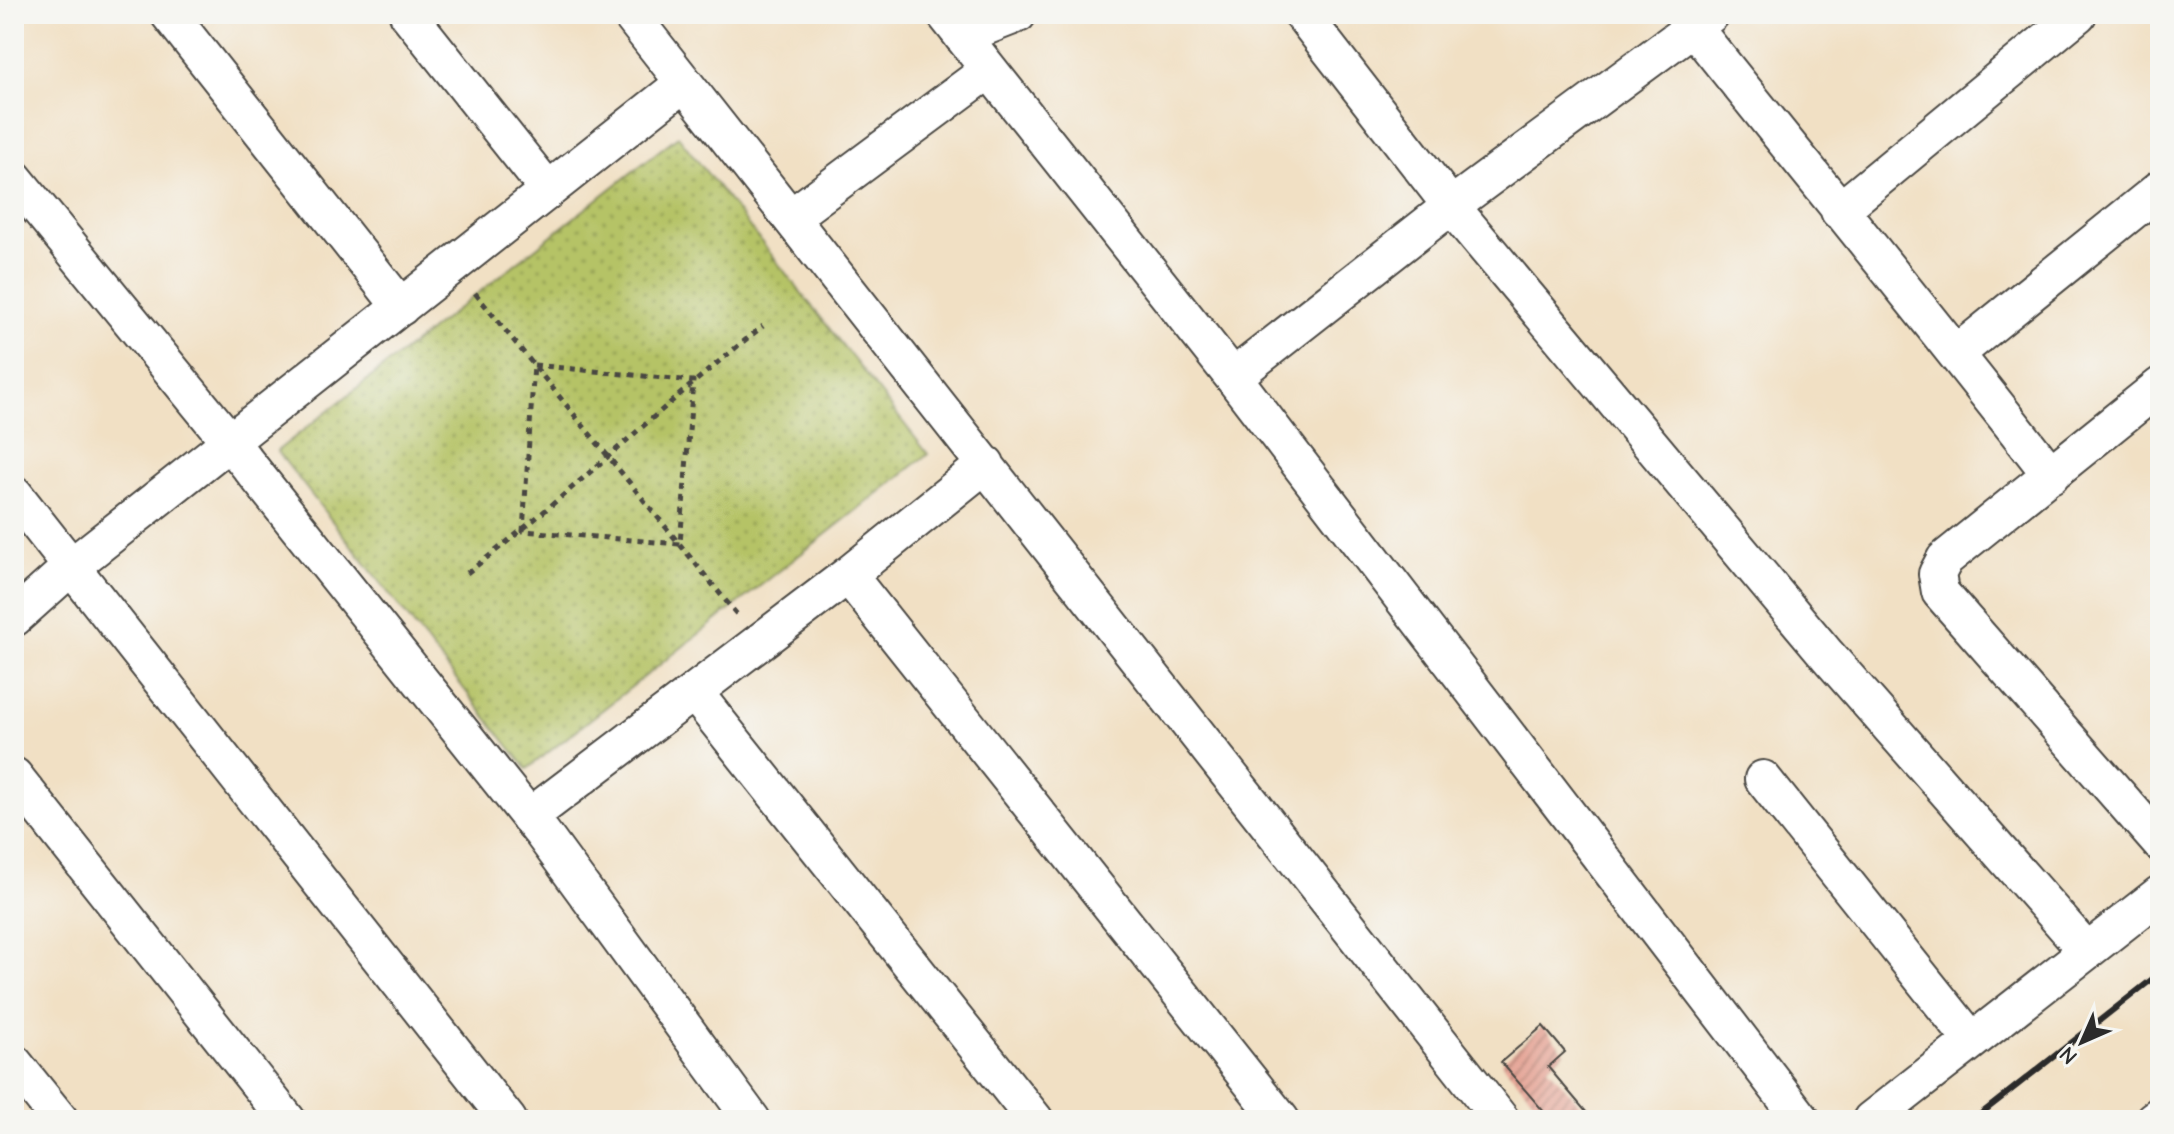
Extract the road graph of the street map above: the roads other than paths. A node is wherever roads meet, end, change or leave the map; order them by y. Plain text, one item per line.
1 (169, 14) edge
2 (408, 14) edge
3 (630, 14) edge
4 (1018, 14) edge
5 (1302, 14) edge
6 (2078, 14) edge
7 (1703, 21) edge
8 (954, 25) edge
9 (989, 70) junction
10 (684, 83) junction
11 (14, 178) edge
12 (2160, 189) edge
13 (548, 190) junction
14 (1451, 206) junction
15 (1839, 211) junction
16 (791, 217) junction
17 (401, 307) junction
18 (1957, 353) junction
19 (1233, 377) junction
20 (2160, 386) edge
21 (230, 442) junction
22 (986, 464) junction
23 (2051, 475) junction
24 (14, 494) edge
25 (72, 566) junction
26 (848, 575) junction
27 (14, 618) edge
28 (694, 692) junction
29 (14, 776) edge
30 (1763, 779) dead end
31 (529, 817) junction
32 (2160, 843) edge
33 (2160, 894) edge
34 (2087, 951) junction
35 (1972, 1041) junction
36 (16, 1071) edge
37 (2160, 1115) edge
38 (60, 1120) edge
39 (287, 1120) edge
40 (508, 1120) edge
41 (752, 1120) edge
42 (1035, 1120) edge
43 (1281, 1120) edge
44 (1501, 1120) edge
45 (1802, 1120) edge
46 (1871, 1120) edge
47 (2153, 1120) edge

1 - 17 street
2 - 13 street
3 - 10 street
4 - 8 street
5 - 14 street
6 - 15 street
7 - 14 street
7 - 15 street
8 - 9 street
9 - 16 street
9 - 19 street
10 - 13 street
10 - 16 street
11 - 21 street
12 - 18 street
13 - 17 street
14 - 19 street
14 - 34 street
15 - 18 street
16 - 22 street
17 - 21 street
18 - 23 street
19 - 45 street
20 - 23 street
21 - 25 street
21 - 31 street
22 - 26 street
22 - 44 street
23 - 32 street
24 - 25 street
25 - 27 street
25 - 40 street
26 - 28 street
26 - 43 street
28 - 31 street
28 - 42 street
29 - 39 street
30 - 35 street
31 - 41 street
33 - 34 street
34 - 35 street
35 - 46 street
36 - 38 street
37 - 47 street

